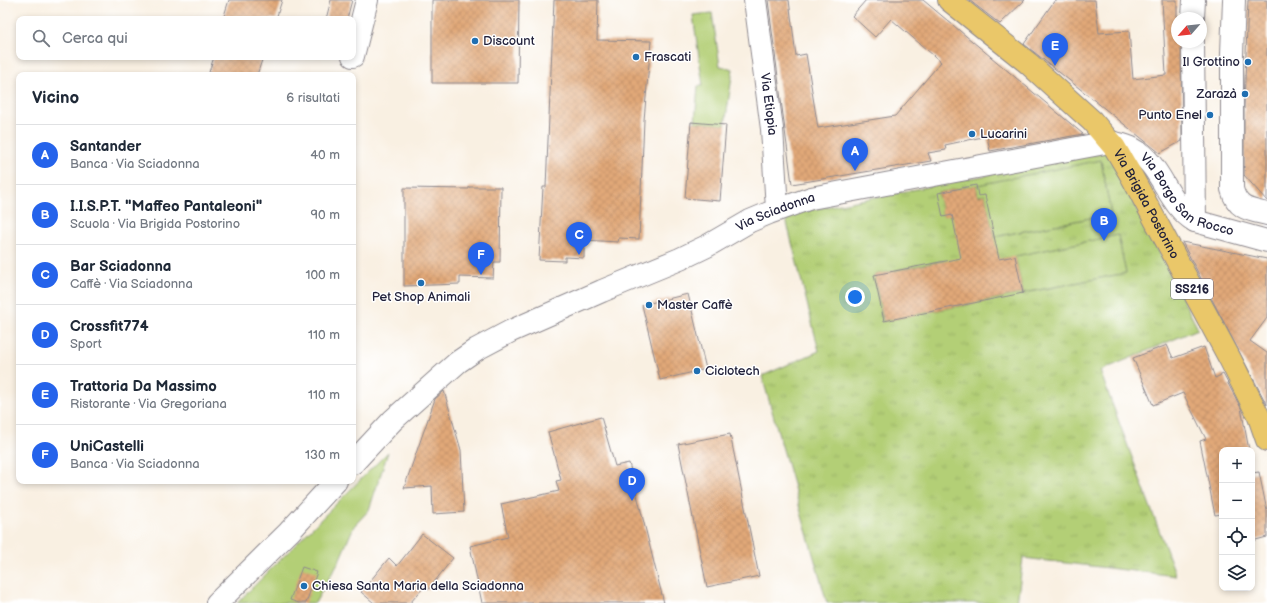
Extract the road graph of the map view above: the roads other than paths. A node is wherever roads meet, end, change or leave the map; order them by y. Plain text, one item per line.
1 (366, 0) edge
2 (755, 0) edge
3 (949, 0) edge
4 (1194, 0) edge
5 (1234, 0) edge
6 (1193, 12) edge
7 (356, 44) edge
8 (1193, 48) edge
9 (1110, 142) junction
10 (778, 209) junction
11 (1267, 214) edge
12 (1195, 221) junction
13 (1267, 240) edge
14 (1267, 440) edge
15 (356, 460) edge
16 (333, 484) edge
17 (217, 603) edge

1 - 7 street
2 - 10 street, Via Etiopia
3 - 9 main road, SS216
4 - 6 street
5 - 11 street
8 - 12 street
9 - 10 street, Via Sciadonna
9 - 12 street, Via Borgo San Rocco
9 - 14 main road, Via Brigida Postorino / SS216
10 - 15 street, Via Sciadonna
12 - 13 street, Via Borgo San Rocco
16 - 17 street

